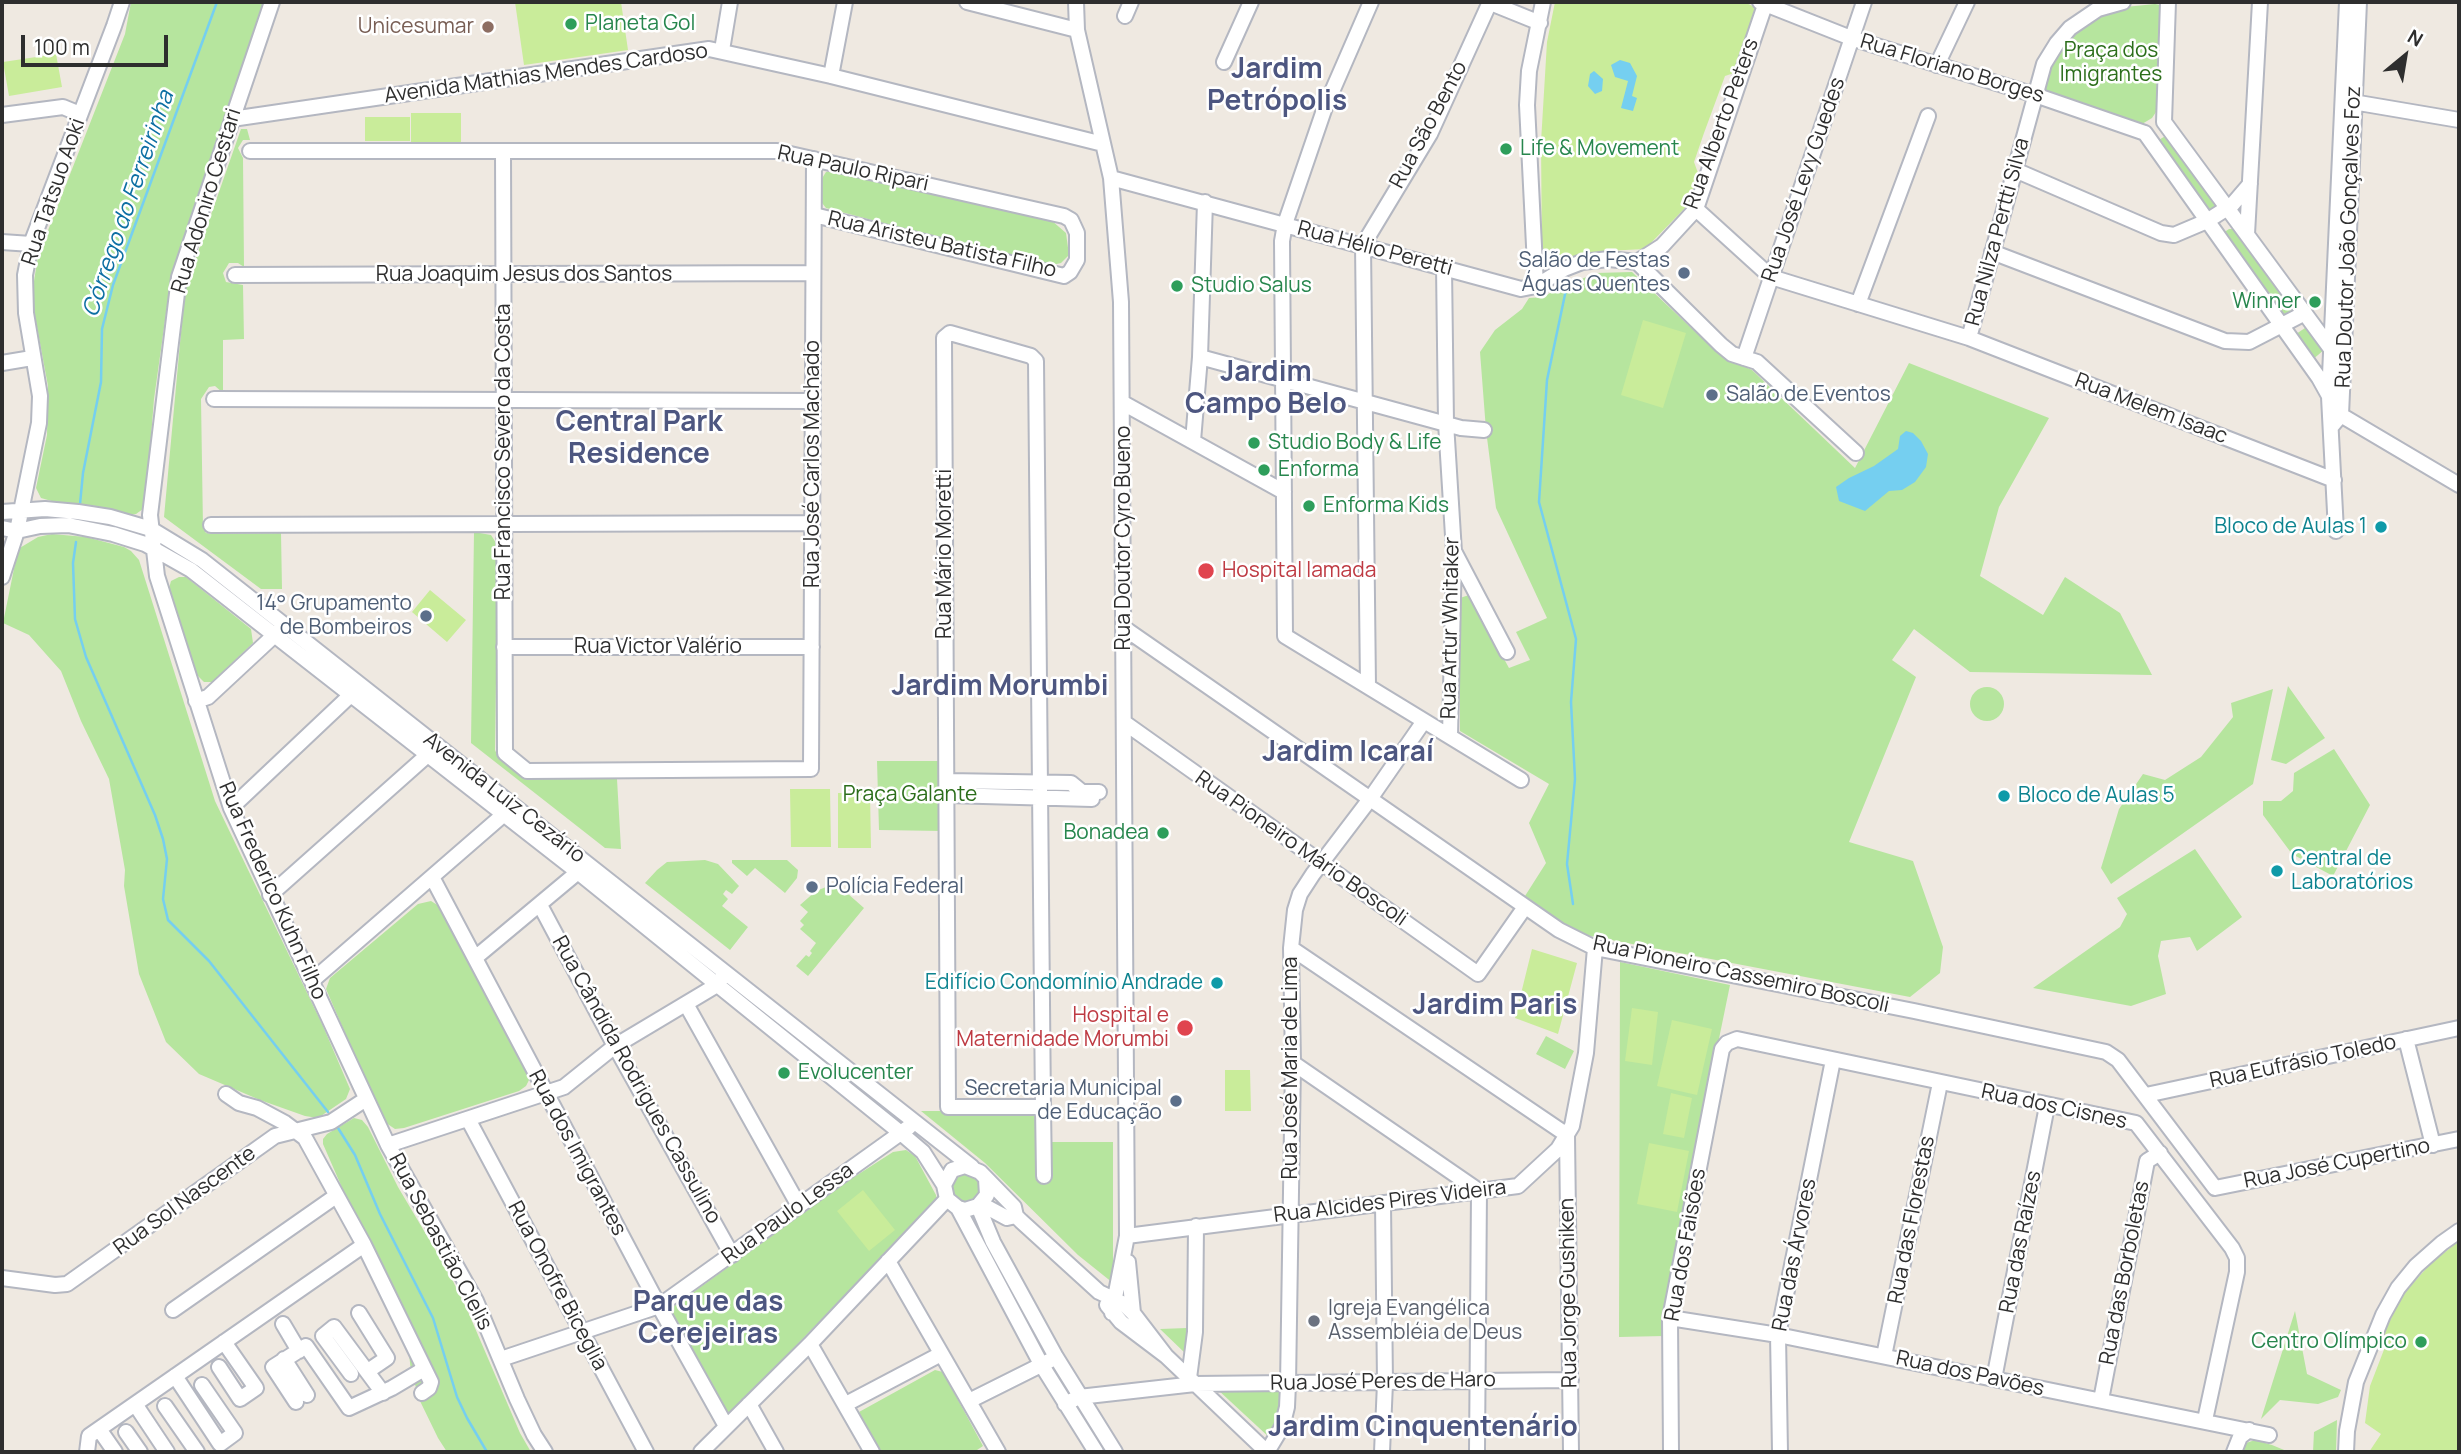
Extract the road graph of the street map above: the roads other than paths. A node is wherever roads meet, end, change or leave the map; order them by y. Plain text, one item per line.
1 (121, 2) edge
2 (272, 2) edge
3 (730, 2) edge
4 (845, 2) edge
5 (967, 2) edge
6 (1076, 2) edge
7 (1131, 2) edge
8 (1251, 2) edge
9 (1371, 2) edge
10 (1490, 2) edge
11 (1544, 2) edge
12 (1864, 2) edge
13 (1967, 2) edge
14 (2123, 2) edge
15 (2168, 2) edge
16 (2260, 2) edge
17 (2347, 2) edge
18 (2359, 2) edge
19 (1763, 3) edge
20 (1125, 16) dead end
21 (1540, 23) junction
22 (1077, 30) junction
23 (1851, 38) junction
24 (722, 50) junction
25 (1224, 62) dead end
26 (1937, 65) junction
27 (831, 76) junction
28 (2035, 95) junction
29 (2349, 101) junction
30 (80, 114) junction
31 (2, 115) edge
32 (1928, 116) dead end
33 (232, 119) junction
34 (2459, 120) edge
35 (2164, 122) junction
36 (2145, 134) junction
37 (1103, 144) junction
38 (250, 150) dead end
39 (503, 151) junction
40 (814, 159) junction
41 (2015, 170) junction
42 (1111, 178) junction
43 (2250, 184) junction
44 (1205, 202) junction
45 (2228, 208) junction
46 (1696, 209) junction
47 (814, 215) junction
48 (2207, 221) junction
49 (1285, 224) junction
50 (2247, 234) junction
51 (2, 242) edge
52 (31, 244) junction
53 (1363, 245) junction
54 (1992, 252) junction
55 (1637, 262) junction
56 (1444, 267) junction
57 (1070, 272) joint
58 (813, 274) junction
59 (235, 275) dead end
60 (504, 276) junction
61 (1771, 277) junction
62 (1536, 286) junction
63 (1858, 304) junction
64 (2305, 313) junction
65 (2281, 327) junction
66 (1969, 338) junction
67 (2330, 348) junction
68 (1200, 357) junction
69 (32, 358) junction
70 (1744, 358) junction
71 (2, 363) edge
72 (2344, 376) junction
73 (1283, 379) junction
74 (214, 400) dead end
75 (504, 401) junction
76 (813, 401) junction
77 (1364, 401) junction
78 (1123, 403) junction
79 (2334, 407) junction
80 (1446, 423) junction
81 (1484, 430) dead end
82 (1193, 441) junction
83 (1856, 453) dead end
84 (2334, 480) junction
85 (2459, 485) edge
86 (1284, 492) junction
87 (20, 511) junction
88 (2, 512) edge
89 (812, 523) junction
90 (504, 524) junction
91 (211, 525) dead end
92 (9, 530) edge
93 (150, 530) junction
94 (2336, 531) dead end
95 (153, 549) junction
96 (1454, 552) junction
97 (2, 577) edge
98 (1124, 628) junction
99 (280, 631) junction
100 (504, 647) junction
101 (812, 647) junction
102 (1507, 652) dead end
103 (361, 685) junction
104 (1368, 686) junction
105 (350, 696) junction
106 (196, 701) junction
107 (401, 716) junction
108 (1424, 720) junction
109 (1125, 723) junction
110 (390, 728) junction
111 (1450, 736) junction
112 (438, 746) junction
113 (426, 756) junction
114 (811, 769) joint
115 (1521, 780) dead end
116 (947, 788) junction
117 (1040, 790) junction
118 (1370, 799) junction
119 (231, 808) junction
120 (509, 811) junction
121 (1321, 863) junction
122 (583, 868) junction
123 (432, 877) junction
124 (270, 895) junction
125 (540, 905) junction
126 (1525, 907) junction
127 (1292, 948) junction
128 (1595, 948) junction
129 (475, 958) junction
130 (722, 979) junction
131 (313, 981) junction
132 (686, 1004) junction
133 (2459, 1028) edge
134 (2406, 1040) junction
135 (1727, 1042) joint
136 (615, 1046) junction
137 (1833, 1060) junction
138 (1293, 1063) junction
139 (1940, 1083) junction
140 (226, 1094) dead end
141 (546, 1094) junction
142 (2146, 1095) junction
143 (366, 1099) junction
144 (2047, 1106) junction
145 (1043, 1107) junction
146 (468, 1119) junction
147 (914, 1121) junction
148 (295, 1130) junction
149 (902, 1134) junction
150 (1567, 1135) junction
151 (2459, 1139) edge
152 (388, 1145) junction
153 (2433, 1145) junction
154 (2160, 1153) junction
155 (972, 1167) junction
156 (1044, 1176) dead end
157 (986, 1179) junction
158 (2216, 1188) joint
159 (1479, 1191) junction
160 (336, 1196) junction
161 (950, 1198) junction
162 (1383, 1203) junction
163 (980, 1205) junction
164 (799, 1206) junction
165 (1290, 1214) junction
166 (1018, 1218) junction
167 (1196, 1226) junction
168 (2459, 1231) edge
169 (1127, 1241) junction
170 (993, 1242) junction
171 (363, 1245) junction
172 (732, 1255) junction
173 (888, 1261) junction
174 (2, 1278) edge
175 (659, 1306) junction
176 (173, 1310) dead end
177 (1121, 1312) junction
178 (359, 1313) dead end
179 (1670, 1318) junction
180 (283, 1324) dead end
181 (582, 1332) junction
182 (1778, 1335) junction
183 (224, 1342) junction
184 (810, 1344) junction
185 (299, 1350) junction
186 (941, 1354) junction
187 (1884, 1356) junction
188 (1056, 1357) junction
189 (501, 1359) junction
190 (1041, 1364) junction
191 (219, 1367) dead end
192 (424, 1369) junction
193 (368, 1371) junction
194 (351, 1374) dead end
195 (175, 1376) junction
196 (1994, 1379) junction
197 (1571, 1380) junction
198 (1192, 1381) junction
199 (1478, 1381) junction
200 (1385, 1383) junction
201 (1288, 1384) junction
202 (202, 1385) dead end
203 (422, 1392) dead end
204 (383, 1393) junction
205 (1079, 1397) junction
206 (302, 1399) dead end
207 (2101, 1400) junction
208 (969, 1401) junction
209 (135, 1404) junction
210 (748, 1404) junction
211 (846, 1404) junction
212 (1065, 1404) junction
213 (165, 1406) dead end
214 (2205, 1420) junction
215 (726, 1426) junction
216 (99, 1429) junction
217 (2249, 1430) junction
218 (126, 1432) dead end
219 (2269, 1434) dead end
220 (993, 1451) edge
221 (87, 1452) edge
222 (115, 1452) edge
223 (140, 1452) edge
224 (167, 1452) edge
225 (197, 1452) edge
226 (545, 1452) edge
227 (646, 1452) edge
228 (701, 1452) edge
229 (776, 1452) edge
230 (872, 1452) edge
231 (1096, 1452) edge
232 (1115, 1452) edge
233 (1267, 1452) edge
234 (1382, 1452) edge
235 (1476, 1452) edge
236 (1571, 1452) edge
237 (1671, 1452) edge
238 (1780, 1452) edge
239 (2234, 1452) edge
240 (2346, 1452) edge

1 - 30 street, Rua Tatsuo Aoki
2 - 33 street, Rua Adoniro Cestari
3 - 24 street
4 - 27 street
5 - 22 street
6 - 22 street, Rua Doutor Cyro Bueno
7 - 20 street
8 - 25 street
9 - 49 street
10 - 21 street
10 - 53 street, Rua São Bento
11 - 21 street
12 - 23 street, Rua José Levy Guedes
13 - 26 street
14 - 28 street, Rua Nilza Pertti Silva
15 - 35 street
16 - 43 street
17 - 29 street, Rua Doutor João Gonçalves Foz
18 - 29 street, Rua Doutor João Gonçalves Foz
19 - 23 street, Rua Floriano Borges
19 - 46 street, Rua Alberto Peters
21 - 62 street
22 - 37 street, Rua Doutor Cyro Bueno
23 - 26 street, Rua Floriano Borges
23 - 61 street, Rua José Levy Guedes
24 - 27 street, Avenida Mathias Mendes Cardoso
24 - 33 street, Avenida Mathias Mendes Cardoso
26 - 28 street, Rua Floriano Borges
27 - 37 street, Avenida Mathias Mendes Cardoso
28 - 36 street, Rua Floriano Borges
28 - 41 street, Rua Nilza Pertti Silva
29 - 34 street
29 - 67 street, Rua Doutor João Gonçalves Foz
29 - 72 street, Rua Doutor João Gonçalves Foz
30 - 31 street
30 - 52 street, Rua Tatsuo Aoki
32 - 63 street
33 - 93 street, Rua Adoniro Cestari
35 - 36 street
35 - 45 street
36 - 48 street
37 - 42 street, Rua Doutor Cyro Bueno
38 - 39 street, Rua Paulo Ripari
39 - 40 street, Rua Paulo Ripari
39 - 60 street, Rua Francisco Severo da Costa
40 - 47 street, Rua José Carlos Machado
40 - 57 street, Rua Paulo Ripari
41 - 48 street
41 - 54 street, Rua Nilza Pertti Silva
42 - 44 street, Rua Hélio Peretti
42 - 78 street, Rua Doutor Cyro Bueno
43 - 45 street
43 - 50 street
44 - 49 street, Rua Hélio Peretti
44 - 68 street
45 - 48 street
45 - 50 street
46 - 55 street, Rua Alberto Peters
46 - 61 street
47 - 57 street, Rua Aristeu Batista Filho
47 - 58 street, Rua José Carlos Machado
48 - 65 street
49 - 53 street, Rua Hélio Peretti
49 - 73 street
50 - 64 street
51 - 52 street
52 - 69 street, Rua Tatsuo Aoki
53 - 56 street, Rua Hélio Peretti
53 - 77 street
54 - 65 street
54 - 66 street, Rua Nilza Pertti Silva
55 - 62 street
55 - 70 street
56 - 62 street, Rua Hélio Peretti
56 - 80 street, Rua Artur Whitaker
58 - 60 street, Rua Joaquim Jesus dos Santos
58 - 76 street, Rua José Carlos Machado
59 - 60 street, Rua Joaquim Jesus dos Santos
60 - 75 street, Rua Francisco Severo da Costa
61 - 63 street, Rua Melem Isaac
61 - 70 street, Rua José Levy Guedes
63 - 66 street, Rua Melem Isaac
64 - 65 street
64 - 67 street
65 - 79 street
66 - 84 street, Rua Melem Isaac
67 - 72 street
67 - 79 street, Rua Doutor João Gonçalves Foz
68 - 73 street
68 - 82 street
69 - 71 street
69 - 87 street, Rua Tatsuo Aoki
70 - 83 street
72 - 79 street, Rua Doutor João Gonçalves Foz
73 - 77 street
73 - 86 street
74 - 75 street
75 - 76 street
75 - 90 street, Rua Francisco Severo da Costa
76 - 89 street, Rua José Carlos Machado
77 - 80 street
77 - 104 street
78 - 82 street
78 - 98 street, Rua Doutor Cyro Bueno
79 - 84 street, Rua Doutor João Gonçalves Foz
79 - 85 street
80 - 81 street
80 - 96 street, Rua Artur Whitaker
82 - 86 street
84 - 94 street, Rua Doutor João Gonçalves Foz
86 - 104 street
87 - 88 street, Avenida Luiz Cezário
87 - 92 street, Rua Tatsuo Aoki
87 - 93 street, Avenida Luiz Cezário
89 - 90 street
89 - 101 street, Rua José Carlos Machado
90 - 91 street
90 - 100 street, Rua Francisco Severo da Costa
92 - 95 street, Avenida Luiz Cezário
92 - 97 street, Rua Tatsuo Aoki
93 - 95 street, Rua Adoniro Cestari
93 - 99 street, Avenida Luiz Cezário
95 - 99 street, Avenida Luiz Cezário
95 - 106 street, Rua Frederico Kuhn Filho
96 - 102 street
96 - 111 street, Rua Artur Whitaker
98 - 109 street, Rua Doutor Cyro Bueno
98 - 118 street, Rua Pioneiro Cassemiro Boscoli
99 - 103 street, Avenida Luiz Cezário
99 - 105 street, Avenida Luiz Cezário
99 - 106 street
100 - 101 street, Rua Victor Valério
100 - 114 street, Rua Francisco Severo da Costa
101 - 114 street, Rua José Carlos Machado
103 - 105 street
103 - 107 street, Avenida Luiz Cezário
104 - 108 street
105 - 110 street, Avenida Luiz Cezário
105 - 119 street
106 - 119 street, Rua Frederico Kuhn Filho
107 - 110 street
107 - 112 street, Avenida Luiz Cezário
108 - 111 street
108 - 118 street, Rua José Maria de Lima
109 - 121 street, Rua Pioneiro Mário Boscoli
109 - 169 street, Rua Doutor Cyro Bueno
110 - 113 street, Avenida Luiz Cezário
111 - 115 street
112 - 113 street
112 - 120 street, Avenida Luiz Cezário
113 - 120 street, Avenida Luiz Cezário
113 - 124 street
116 - 117 street
116 - 117 street, Rua Mário Moretti
116 - 145 street, Rua Mário Moretti
117 - 117 street
117 - 145 street
118 - 121 street, Rua José Maria de Lima
118 - 126 street, Rua Pioneiro Cassemiro Boscoli
119 - 124 street, Rua Frederico Kuhn Filho
120 - 122 street, Avenida Luiz Cezário
120 - 123 street
121 - 126 street, Rua Pioneiro Mário Boscoli
121 - 127 street, Rua José Maria de Lima
122 - 125 street
122 - 130 street, Avenida Luiz Cezário
123 - 129 street, Rua dos Imigrantes
123 - 131 street
124 - 131 street, Rua Frederico Kuhn Filho
125 - 129 street
125 - 136 street, Rua Cândida Rodrigues Cassulino
126 - 128 street, Rua Pioneiro Cassemiro Boscoli
127 - 138 street, Rua José Maria de Lima
127 - 150 street
128 - 142 street, Rua Pioneiro Cassemiro Boscoli
128 - 150 street, Rua Alcides Pires Videira
129 - 141 street, Rua dos Imigrantes
130 - 132 street
130 - 147 street, Avenida Luiz Cezário
130 - 149 street, Avenida Luiz Cezário
131 - 143 street, Rua Frederico Kuhn Filho
132 - 136 street
132 - 164 street
133 - 134 street, Rua Eufrásio Toledo
134 - 142 street, Rua Eufrásio Toledo
134 - 153 street
135 - 137 street, Rua dos Cisnes
135 - 179 street, Rua dos Faisões
136 - 141 street
136 - 172 street, Rua Cândida Rodrigues Cassulino
137 - 139 street, Rua dos Cisnes
137 - 182 street, Rua das Árvores
138 - 159 street
138 - 165 street, Rua José Maria de Lima
139 - 144 street, Rua dos Cisnes
139 - 187 street, Rua das Florestas
140 - 148 street
141 - 146 street
141 - 175 street, Rua dos Imigrantes
142 - 158 street, Rua Pioneiro Cassemiro Boscoli
143 - 148 street, Rua Sol Nascente
143 - 152 street, Rua Frederico Kuhn Filho
144 - 154 street, Rua dos Cisnes
144 - 196 street, Rua das Raízes
145 - 156 street
146 - 152 street
146 - 181 street, Rua Onofre Biceglia
147 - 149 street, Rua Paulo Lessa
147 - 155 street, Avenida Luiz Cezário
148 - 160 street
148 - 174 street, Rua Sol Nascente
149 - 161 street, Avenida Luiz Cezário
149 - 164 street, Rua Paulo Lessa
150 - 159 street, Rua Alcides Pires Videira
150 - 197 street, Rua Jorge Gushiken
151 - 153 street, Rua José Cupertino
152 - 189 street, Rua Sebastião Clelis
153 - 158 street, Rua José Cupertino
154 - 207 street, Rua das Borboletas
154 - 214 street, Rua dos Cisnes
155 - 157 street
155 - 161 street
157 - 163 street
157 - 166 street
159 - 162 street, Rua Alcides Pires Videira
159 - 199 street
160 - 171 street
160 - 176 street
161 - 163 street
161 - 173 street
161 - 190 street, Avenida Luiz Cezário
162 - 165 street, Rua Alcides Pires Videira
162 - 200 street
163 - 166 street
163 - 170 street
164 - 172 street, Rua Paulo Lessa
165 - 167 street, Rua Alcides Pires Videira
165 - 201 street, Rua José Maria de Lima
166 - 170 street
166 - 177 street
167 - 169 street, Rua Alcides Pires Videira
167 - 198 street
168 - 240 street
169 - 177 street, Rua Doutor Cyro Bueno
169 - 177 street, Rua Doutor Cyro Bueno
170 - 188 street
171 - 183 street
171 - 192 street
172 - 175 street, Rua Paulo Lessa
173 - 184 street
173 - 186 street
175 - 181 street, Rua Paulo Lessa
175 - 215 street, Rua dos Imigrantes
177 - 198 street
178 - 193 street
179 - 182 street, Rua dos Pavões
179 - 237 street, Rua dos Faisões
180 - 185 street
181 - 189 street, Rua Paulo Lessa
181 - 227 street, Rua Onofre Biceglia
182 - 187 street, Rua dos Pavões
182 - 238 street, Rua das Árvores
183 - 191 street
183 - 195 street
184 - 210 street
184 - 211 street
185 - 204 street
185 - 206 street
186 - 208 street
186 - 211 street
187 - 196 street, Rua dos Pavões
188 - 190 street
188 - 205 street
189 - 226 street, Rua Sebastião Clelis
190 - 208 street
190 - 212 street, Avenida Luiz Cezário
192 - 203 street
192 - 204 street
193 - 194 street
193 - 204 street
195 - 202 street
195 - 209 street
196 - 207 street, Rua dos Pavões
197 - 199 street, Rua José Peres de Haro
197 - 236 street, Rua Jorge Gushiken
198 - 201 street, Rua José Peres de Haro
198 - 205 street, Rua José Peres de Haro
198 - 233 street
199 - 200 street, Rua José Peres de Haro
199 - 235 street
200 - 201 street, Rua José Peres de Haro
200 - 234 street
201 - 233 street, Rua José Maria de Lima
205 - 212 street
205 - 232 street
207 - 214 street, Rua dos Pavões
208 - 220 street
209 - 216 street
209 - 224 street
210 - 215 street
210 - 229 street
211 - 230 street
212 - 231 street, Avenida Luiz Cezário
213 - 225 street
214 - 217 street, Rua dos Pavões
215 - 228 street
216 - 221 street
216 - 222 street
217 - 219 street, Rua dos Pavões
217 - 239 street
218 - 223 street

